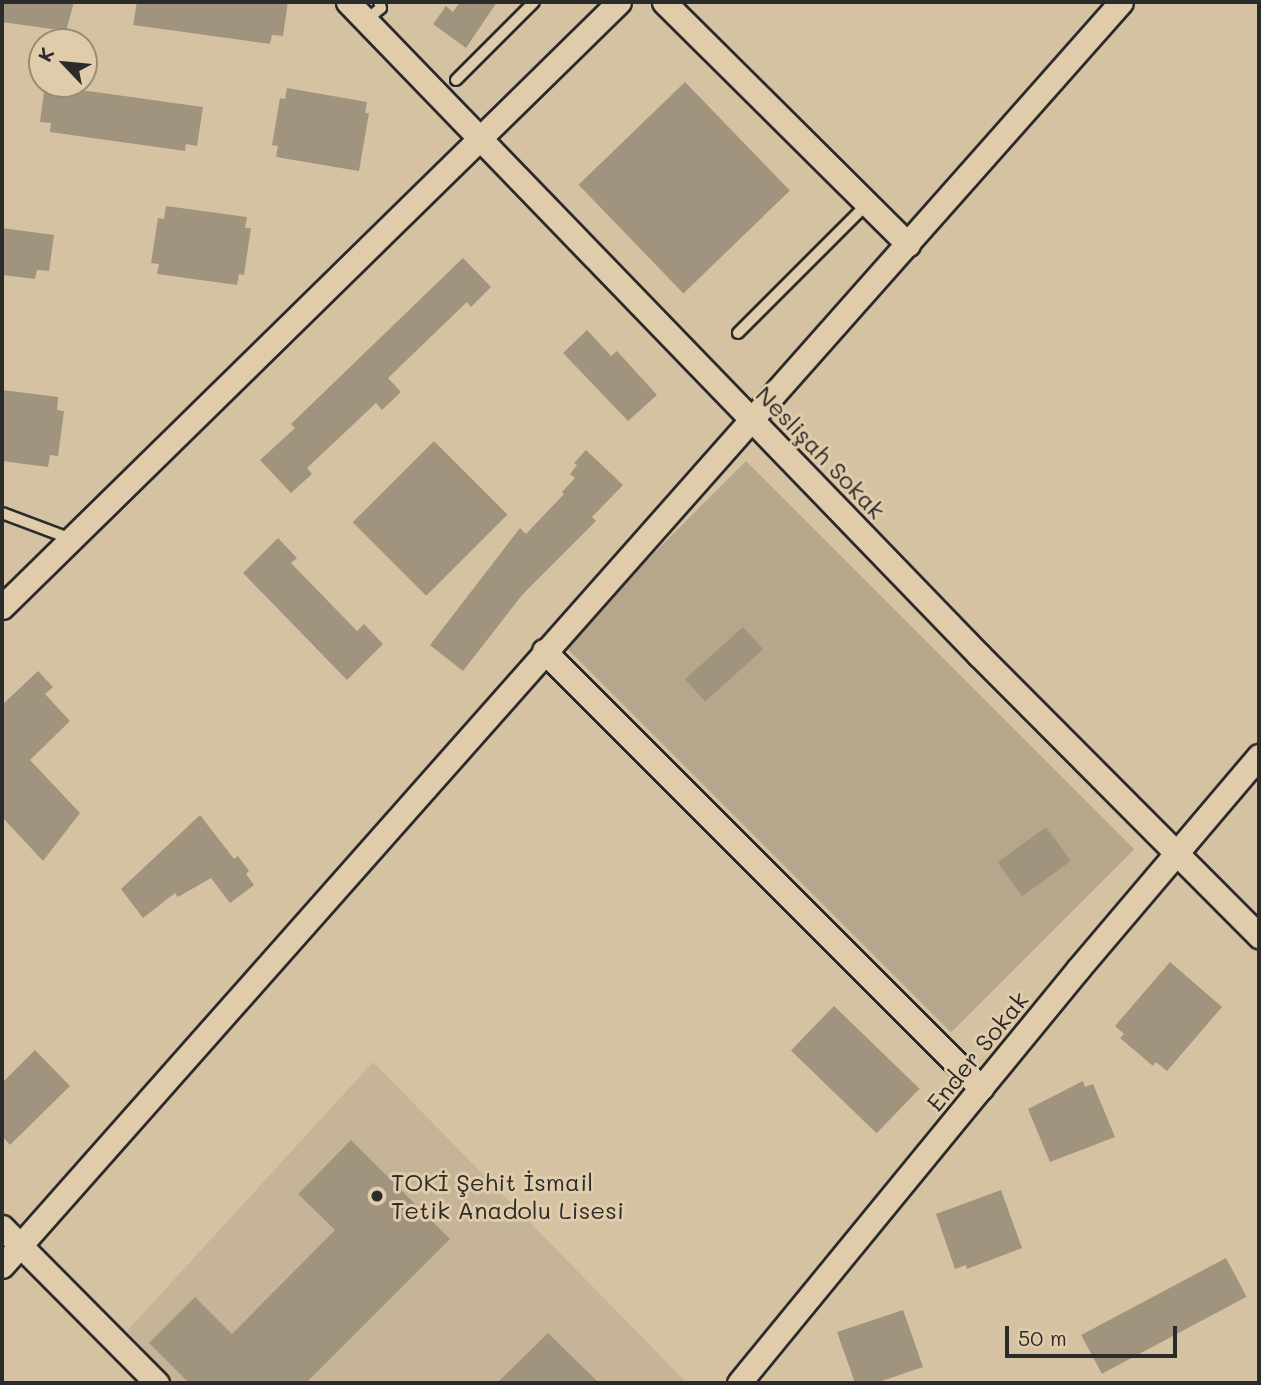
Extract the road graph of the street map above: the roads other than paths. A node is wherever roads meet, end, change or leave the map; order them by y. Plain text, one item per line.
1 (348, 2) edge
2 (534, 2) edge
3 (619, 2) edge
4 (664, 2) edge
5 (1121, 2) edge
6 (372, 11) edge
7 (456, 80) dead end
8 (479, 136) junction
9 (865, 206) junction
10 (908, 244) junction
11 (738, 333) dead end
12 (753, 419) junction
13 (2, 513) edge
14 (71, 539) junction
15 (2, 607) edge
16 (544, 651) junction
17 (1259, 756) edge
18 (1176, 852) junction
19 (1259, 936) edge
20 (981, 1088) junction
21 (2, 1227) edge
22 (20, 1245) junction
23 (2, 1266) edge
24 (157, 1383) edge
25 (739, 1383) edge

1 - 6 street, Neslişah Sokak
2 - 7 lane
3 - 8 street
4 - 9 street
5 - 10 street
6 - 8 street, Neslişah Sokak
8 - 12 street, Neslişah Sokak
8 - 14 street
9 - 10 street
9 - 11 lane
10 - 12 street
12 - 16 street
12 - 18 street, Neslişah Sokak
13 - 14 lane
14 - 15 street
16 - 20 street
16 - 22 street
17 - 18 street, Ender Sokak
18 - 19 street, Neslişah Sokak
18 - 20 street, Ender Sokak
20 - 25 street, Ender Sokak
21 - 22 street
22 - 23 street
22 - 24 street

